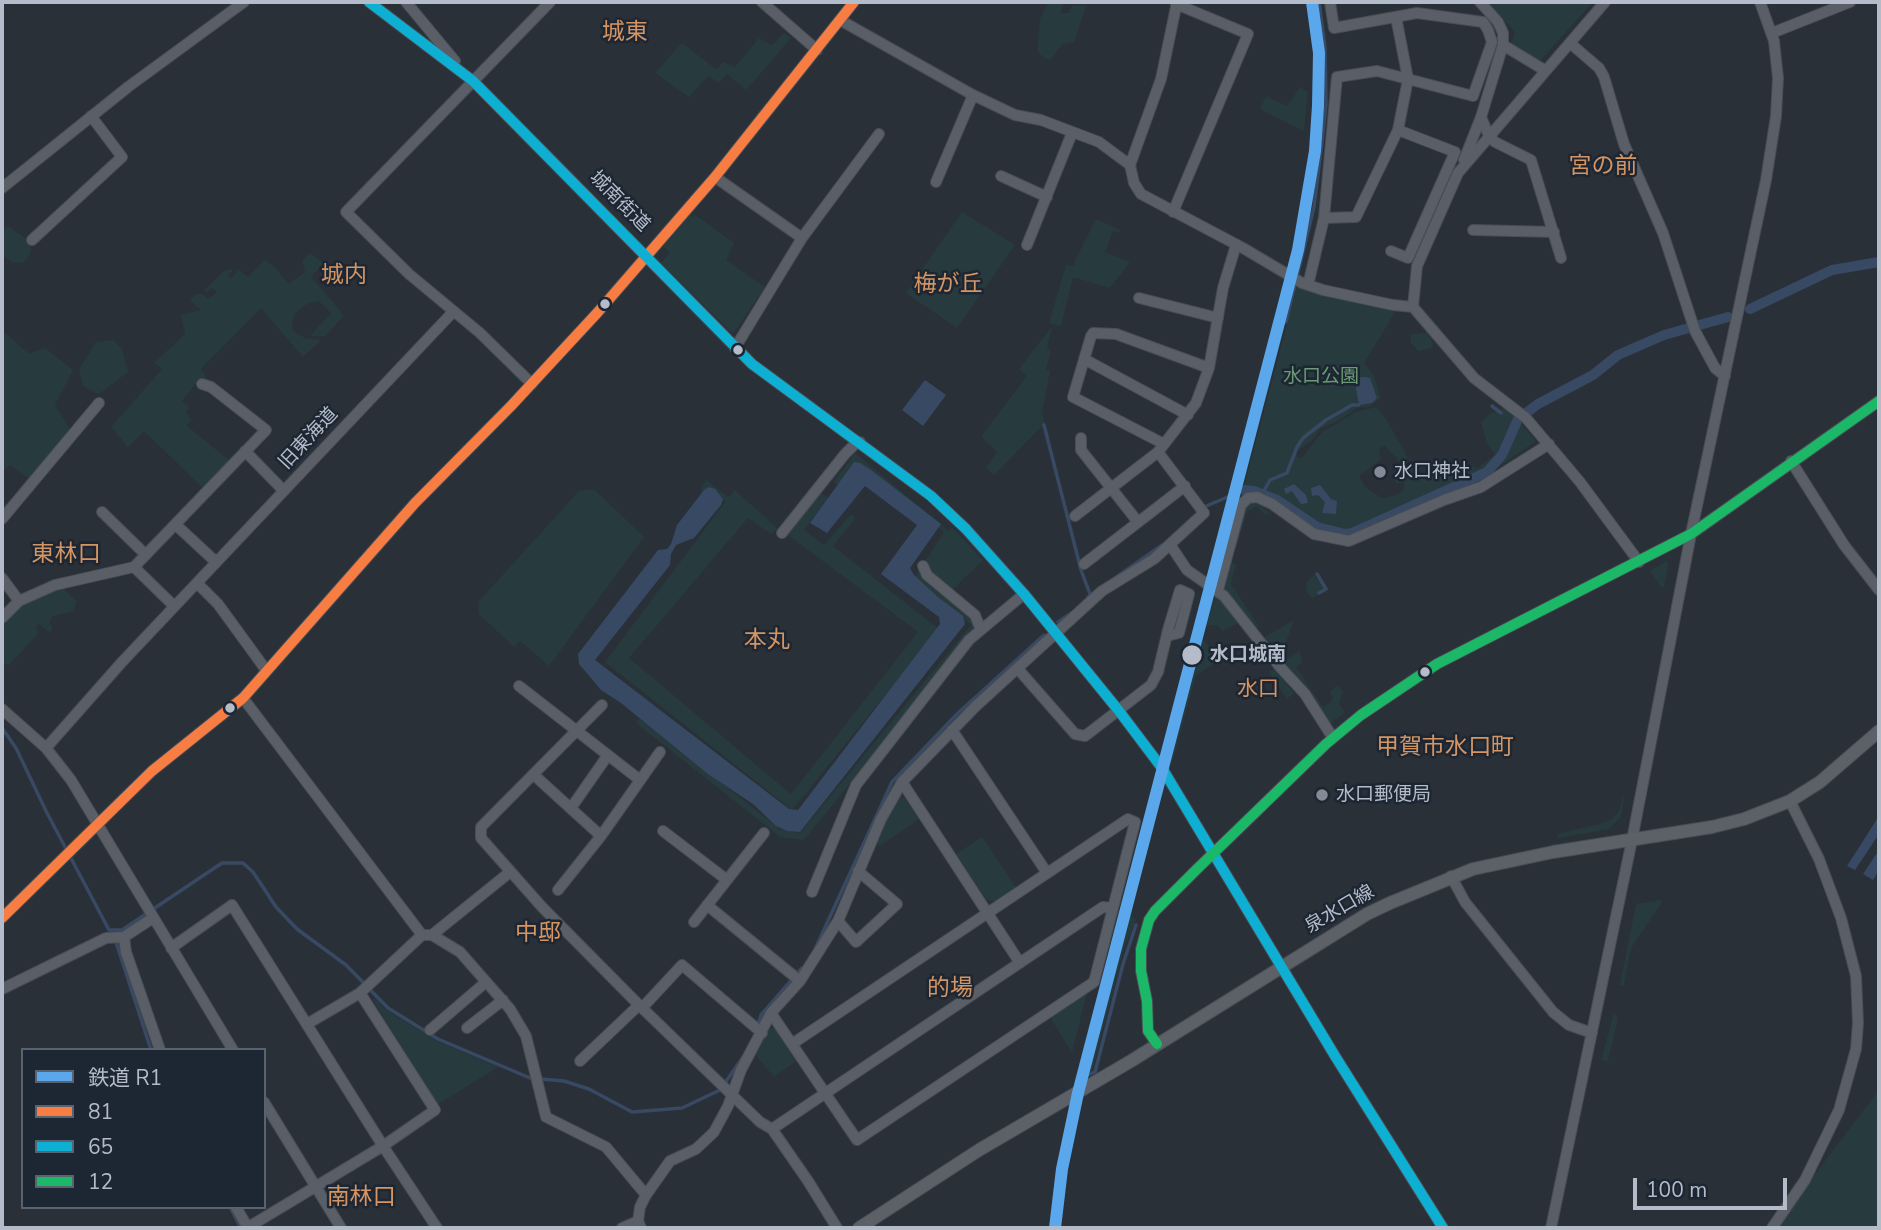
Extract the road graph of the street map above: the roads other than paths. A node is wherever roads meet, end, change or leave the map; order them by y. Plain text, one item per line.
1 (244, 2) edge
2 (369, 2) edge
3 (550, 2) edge
4 (762, 2) edge
5 (854, 2) edge
6 (1329, 2) edge
7 (1480, 2) edge
8 (1605, 2) edge
9 (1760, 2) edge
10 (1850, 2) edge
11 (1176, 3) edge
12 (412, 4) edge
13 (1396, 17) junction
14 (840, 20) junction
15 (1772, 33) junction
16 (1570, 43) junction
17 (1503, 45) junction
18 (817, 50) junction
19 (460, 69) junction
20 (1546, 71) junction
21 (1408, 79) junction
22 (473, 81) junction
23 (973, 95) junction
24 (91, 116) junction
25 (1481, 117) junction
26 (1398, 130) junction
27 (1072, 133) junction
28 (879, 134) dead end
29 (1489, 136) junction
30 (1130, 165) junction
31 (1458, 173) junction
32 (1001, 176) dead end
33 (715, 177) junction
34 (936, 182) dead end
35 (2, 188) edge
36 (1047, 197) junction
37 (1172, 212) junction
38 (1324, 218) junction
39 (1473, 230) dead end
40 (1553, 232) junction
41 (802, 238) junction
42 (32, 240) dead end
43 (1027, 245) dead end
44 (1236, 245) junction
45 (1391, 251) dead end
46 (647, 256) junction
47 (1561, 258) dead end
48 (1301, 282) junction
49 (1139, 298) dead end
50 (1413, 307) junction
51 (453, 312) junction
52 (1219, 318) junction
53 (735, 348) junction
54 (1084, 359) junction
55 (1209, 368) junction
56 (1725, 376) junction
57 (202, 384) dead end
58 (532, 384) junction
59 (1879, 401) edge
60 (99, 403) dead end
61 (1188, 415) junction
62 (1081, 438) dead end
63 (860, 442) junction
64 (1549, 444) junction
65 (1161, 448) junction
66 (245, 451) junction
67 (1791, 461) junction
68 (1185, 486) junction
69 (1111, 488) junction
70 (284, 491) junction
71 (102, 512) dead end
72 (1075, 516) dead end
73 (2, 519) edge
74 (1138, 522) junction
75 (176, 525) junction
76 (782, 533) dead end
77 (1691, 534) junction
78 (1171, 546) junction
79 (146, 555) junction
80 (216, 562) junction
81 (1639, 562) junction
82 (1084, 564) dead end
83 (923, 566) dead end
84 (134, 567) junction
85 (2, 578) edge
86 (197, 583) junction
87 (1218, 590) junction
88 (1879, 590) edge
89 (1024, 594) junction
90 (19, 601) junction
91 (174, 606) junction
92 (2, 618) edge
93 (981, 630) junction
94 (1056, 633) junction
95 (1167, 636) dead end
96 (266, 670) junction
97 (1018, 670) junction
98 (519, 686) dead end
99 (243, 698) junction
100 (602, 705) dead end
101 (2, 709) edge
102 (1119, 711) junction
103 (952, 730) junction
104 (578, 731) junction
105 (1879, 731) edge
106 (1333, 738) junction
107 (46, 748) junction
108 (660, 752) dead end
109 (608, 755) junction
110 (534, 775) junction
111 (640, 780) junction
112 (902, 782) junction
113 (1790, 801) junction
114 (571, 808) junction
115 (97, 826) junction
116 (663, 831) dead end
117 (764, 833) dead end
118 (601, 836) junction
119 (1632, 840) junction
120 (1214, 854) junction
121 (858, 871) junction
122 (509, 872) junction
123 (1046, 873) junction
124 (1451, 876) junction
125 (727, 880) junction
126 (558, 890) dead end
127 (811, 892) dead end
128 (707, 905) junction
129 (1113, 908) junction
130 (988, 913) junction
131 (2, 918) edge
132 (153, 918) junction
133 (838, 921) junction
134 (694, 922) dead end
135 (427, 935) junction
136 (124, 937) junction
137 (171, 948) junction
138 (1020, 963) junction
139 (1282, 966) junction
140 (800, 981) junction
141 (486, 982) junction
142 (2, 989) edge
143 (360, 993) junction
144 (503, 1000) junction
145 (640, 1006) junction
146 (771, 1013) junction
147 (307, 1024) junction
148 (467, 1028) dead end
149 (430, 1030) dead end
150 (762, 1033) junction
151 (1592, 1033) junction
152 (792, 1044) junction
153 (1157, 1044) junction
154 (159, 1048) edge
155 (232, 1048) edge
156 (580, 1061) dead end
157 (731, 1092) junction
158 (825, 1093) junction
159 (266, 1105) edge
160 (772, 1129) junction
161 (383, 1146) junction
162 (316, 1187) junction
163 (646, 1195) junction
164 (237, 1209) edge
165 (640, 1224) edge
166 (248, 1228) edge
167 (341, 1228) edge
168 (437, 1228) edge
169 (622, 1228) edge
170 (837, 1228) edge
171 (859, 1228) edge
172 (1443, 1228) edge
173 (1551, 1228) edge
174 (1772, 1228) edge

1 - 24 street
2 - 19 street, 城南街道
3 - 22 street
4 - 18 street
5 - 14 street
6 - 13 street
7 - 17 street
8 - 16 street
9 - 15 street
10 - 15 street
11 - 30 street
11 - 37 street
12 - 19 street
13 - 21 street
13 - 21 street
14 - 18 street
14 - 23 street
15 - 56 street
16 - 20 street
16 - 56 street
17 - 20 street
17 - 25 street
18 - 33 street
19 - 22 street, 城南街道
20 - 29 street
21 - 26 street
21 - 38 street
22 - 46 street, 城南街道
22 - 51 street
23 - 27 street
23 - 34 street
24 - 35 street
24 - 42 street
25 - 29 street
25 - 31 street
26 - 38 street
26 - 45 street
27 - 30 street
27 - 36 street
28 - 41 street
29 - 31 street
29 - 40 street
30 - 37 street
31 - 50 street
32 - 36 street
33 - 41 street
33 - 46 street
36 - 43 street
37 - 44 street
38 - 48 street
39 - 40 street
40 - 47 street
41 - 53 street
44 - 48 street
44 - 52 street
46 - 53 street, 城南街道
46 - 58 street
48 - 50 street
49 - 52 street
50 - 64 street
51 - 58 street
51 - 70 street, 旧東海道
52 - 55 street
53 - 63 street, 城南街道
54 - 55 street
54 - 61 street
54 - 65 street
55 - 61 street
56 - 77 street
57 - 66 street
58 - 96 street
59 - 67 street
60 - 73 street
61 - 65 street
62 - 69 street
63 - 76 street
63 - 89 street, 城南街道
64 - 81 street
64 - 87 street
65 - 68 street
65 - 69 street
66 - 70 street
66 - 75 street
67 - 77 street
67 - 88 street
68 - 74 street
68 - 78 street
69 - 72 street
69 - 74 street
70 - 80 street, 旧東海道
71 - 79 street
74 - 82 street
75 - 79 street
75 - 80 street
77 - 81 street
77 - 119 street
78 - 87 street
78 - 94 street
79 - 84 street
80 - 86 street, 旧東海道
81 - 106 street
83 - 93 street
84 - 90 street
84 - 91 street
85 - 90 street
86 - 91 street, 旧東海道
86 - 96 street
87 - 106 street
89 - 93 street
89 - 94 street, 城南街道
90 - 92 street
91 - 107 street, 旧東海道
93 - 127 street
94 - 97 street
94 - 102 street, 城南街道
95 - 102 street
96 - 99 street
97 - 102 street
97 - 103 street
98 - 104 street
99 - 115 street
99 - 135 street
100 - 104 street
101 - 107 street
102 - 120 street, 城南街道
103 - 112 street
103 - 123 street
104 - 109 street
104 - 110 street
105 - 113 main road, 泉水口線
106 - 120 street
107 - 115 street
108 - 111 street
109 - 111 street
109 - 114 street
110 - 114 street
110 - 122 street
111 - 118 street
112 - 121 street
112 - 130 street
113 - 119 main road, 泉水口線
113 - 174 street
114 - 118 street
115 - 131 street
115 - 132 street
116 - 125 street
117 - 125 street
118 - 126 street
119 - 124 main road, 泉水口線
119 - 151 street
120 - 139 street, 城南街道
120 - 153 street
121 - 133 street
121 - 133 street
122 - 135 street
122 - 145 street
123 - 129 street
123 - 130 street
124 - 139 main road, 泉水口線
124 - 151 street
125 - 128 street
128 - 134 street
128 - 140 street
129 - 138 street
129 - 158 street
130 - 138 street
130 - 152 street
132 - 136 street
132 - 137 street
133 - 140 street
135 - 141 street
135 - 143 street
136 - 142 street
136 - 154 street
137 - 147 street
137 - 155 street
138 - 158 street
139 - 153 main road, 泉水口線
139 - 172 street, 城南街道
140 - 146 street
141 - 144 street
141 - 149 street
143 - 147 street
143 - 161 street
144 - 148 street
144 - 163 street
145 - 150 street
145 - 156 street
145 - 157 street
146 - 150 street
146 - 152 street
147 - 161 street
150 - 157 street
151 - 173 street
152 - 158 street
153 - 171 main road, 泉水口線
157 - 160 street
157 - 163 street
158 - 160 street
159 - 162 street
160 - 170 street
161 - 162 street
161 - 168 street
162 - 166 street
162 - 167 street
163 - 165 street
164 - 166 street
165 - 169 street

